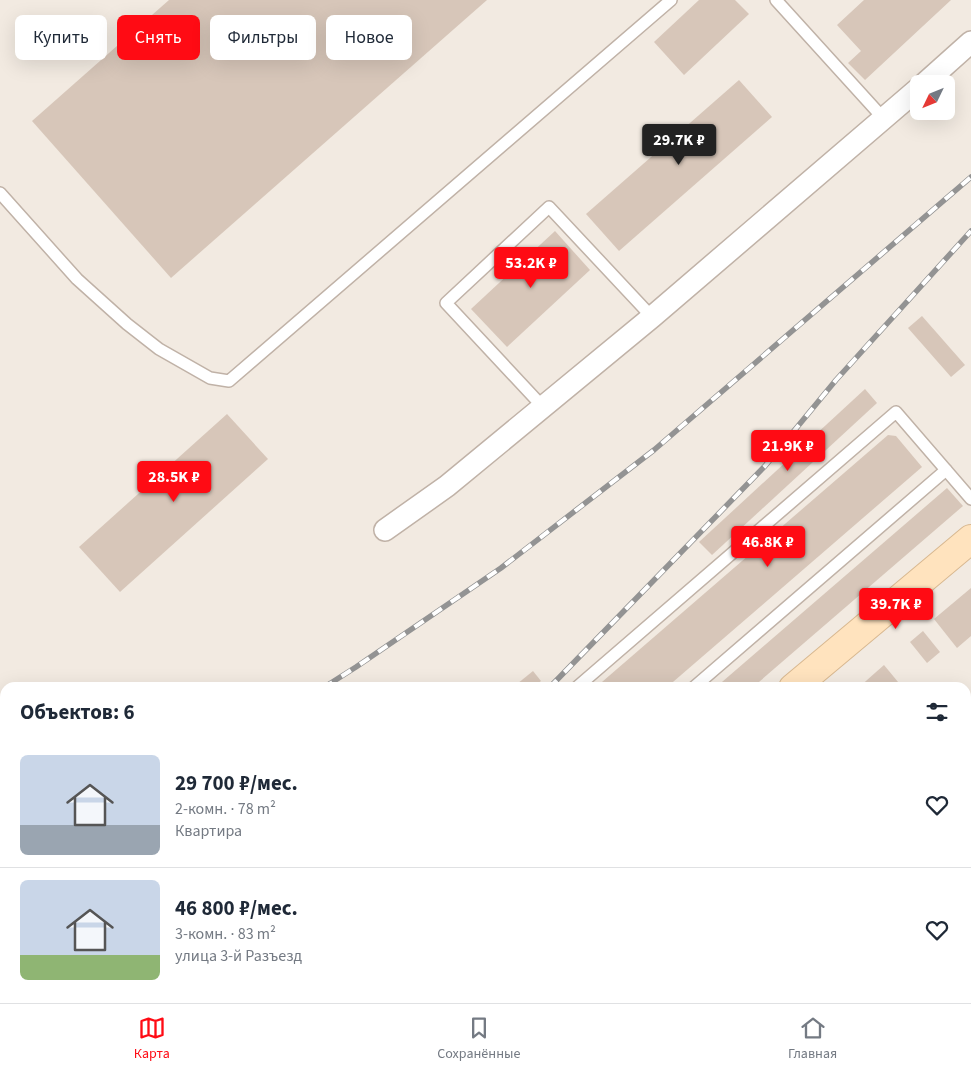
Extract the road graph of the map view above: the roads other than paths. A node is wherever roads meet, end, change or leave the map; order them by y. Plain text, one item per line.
1 (671, 0) edge
2 (776, 0) edge
3 (971, 42) edge
4 (934, 75) edge
5 (910, 96) edge
6 (884, 119) junction
7 (0, 193) edge
8 (652, 317) junction
9 (543, 406) junction
10 (946, 470) junction
11 (971, 500) edge
12 (385, 530) dead end
13 (971, 539) edge
14 (583, 682) edge
15 (701, 682) edge
16 (801, 682) edge

1 - 7 lane
2 - 6 lane
3 - 4 street
5 - 6 street
6 - 8 street
8 - 9 street
8 - 9 lane
9 - 12 street
10 - 11 lane
10 - 14 lane
10 - 15 lane
13 - 16 main road

